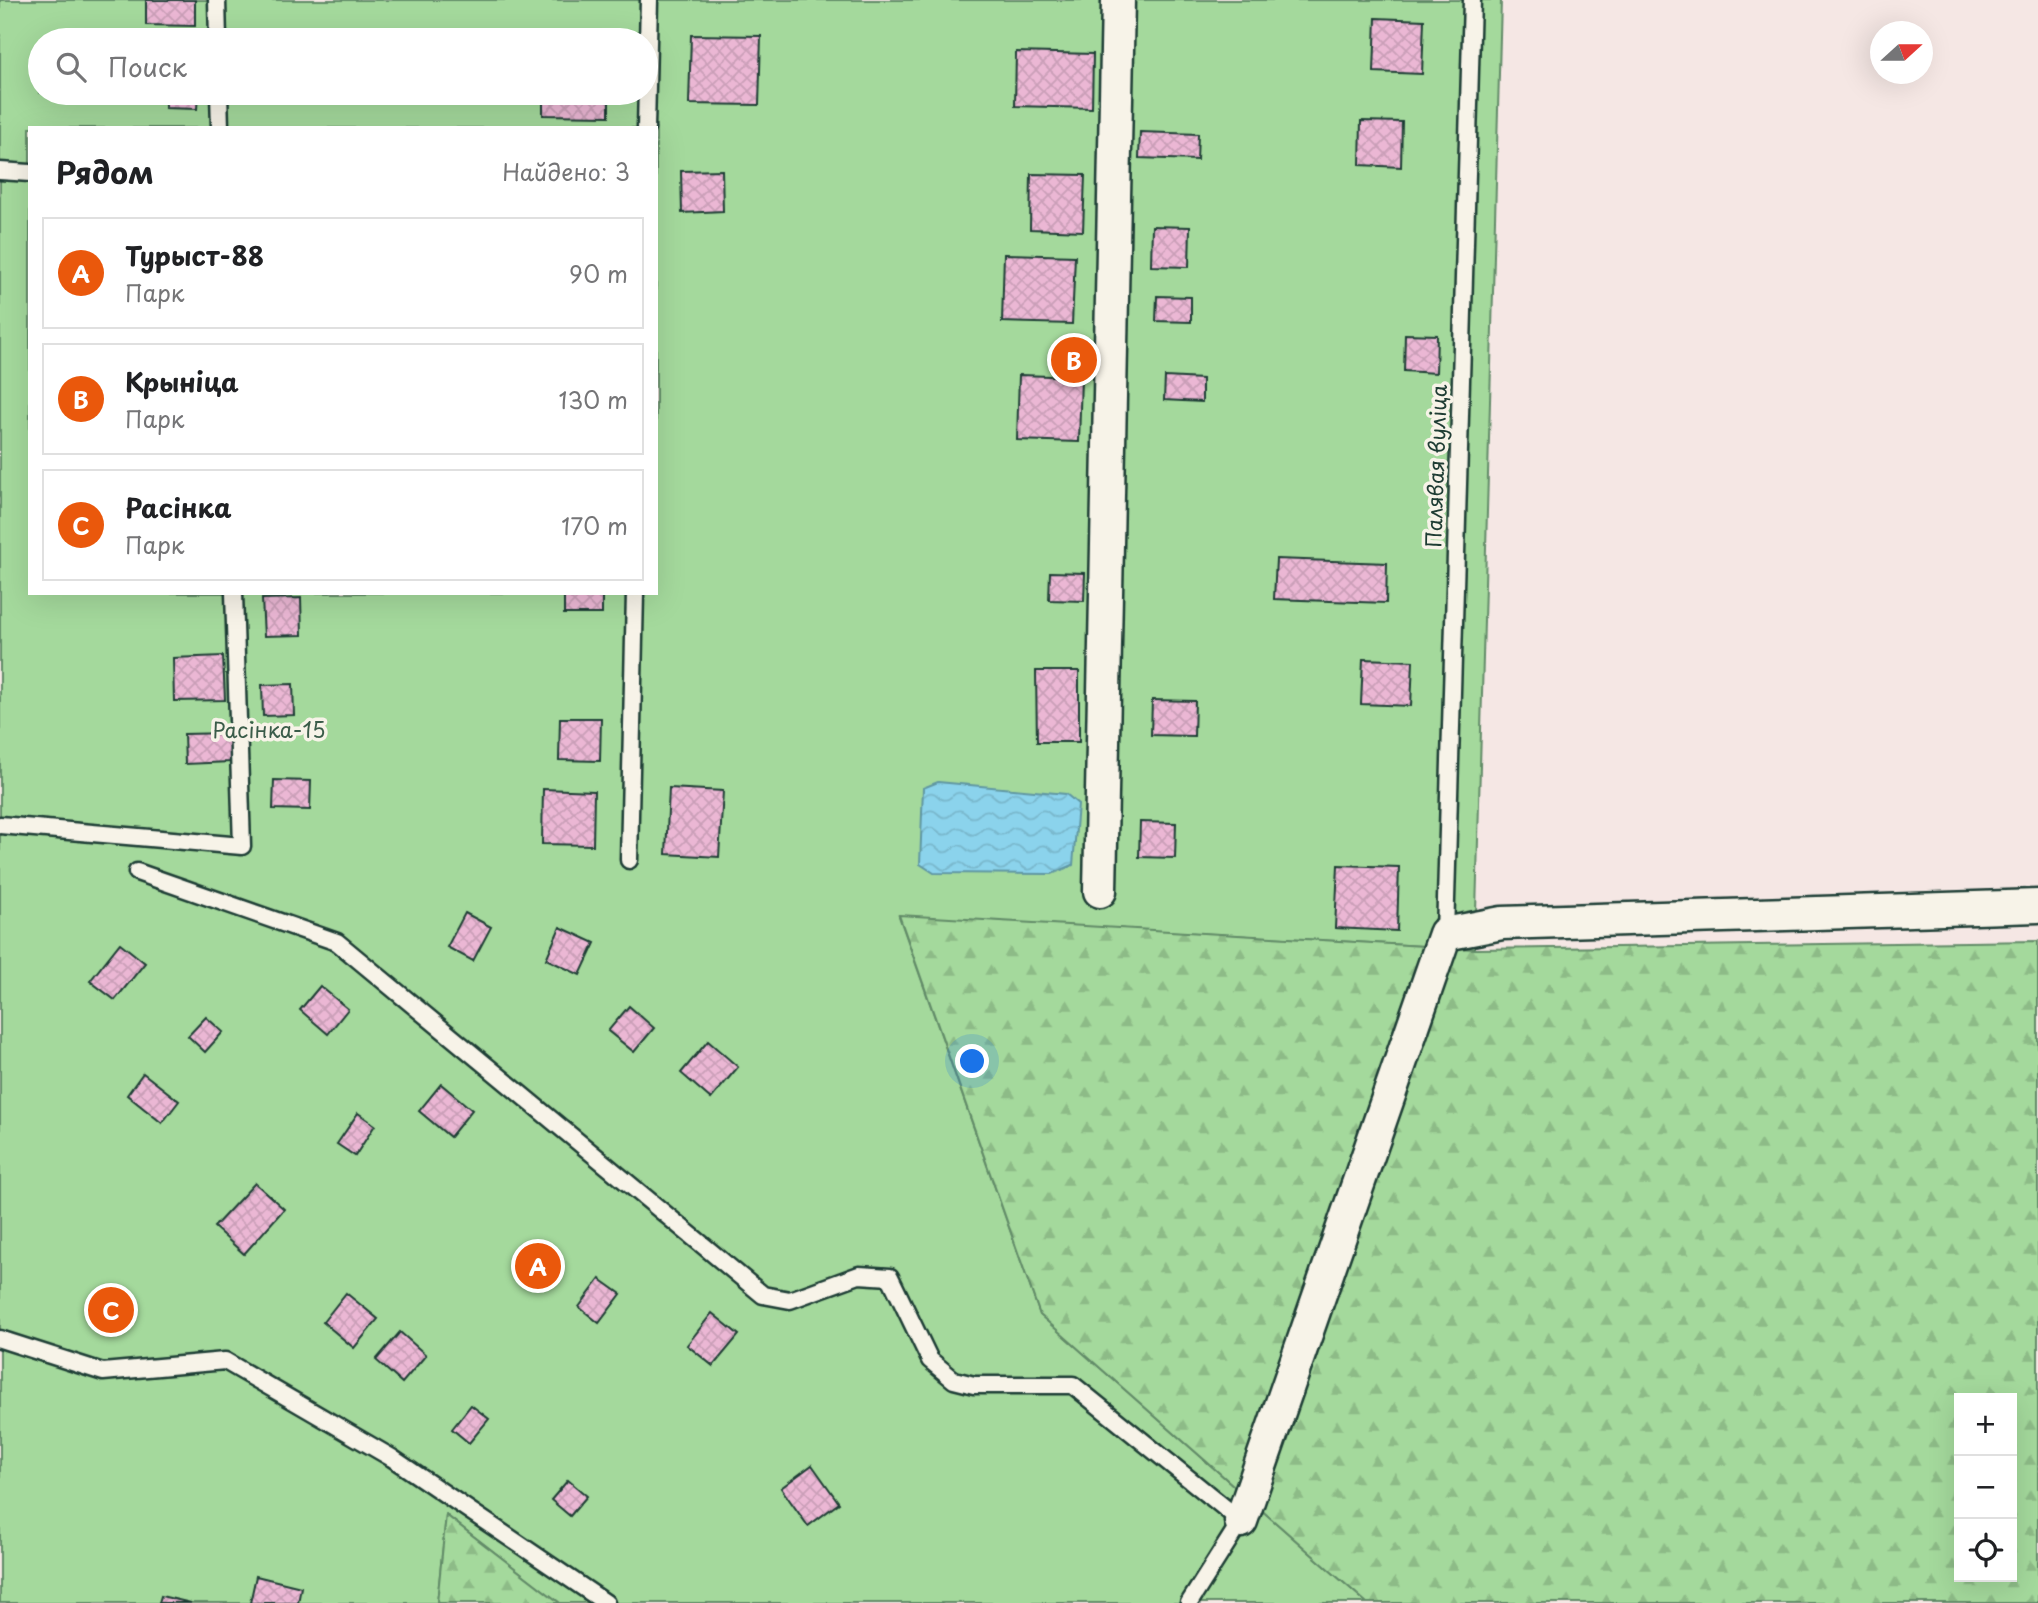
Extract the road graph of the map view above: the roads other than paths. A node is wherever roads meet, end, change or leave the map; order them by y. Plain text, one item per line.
1 (217, 0) edge
2 (649, 0) edge
3 (1118, 0) edge
4 (1472, 0) edge
5 (218, 28) edge
6 (648, 28) edge
7 (219, 105) edge
8 (647, 105) edge
9 (220, 126) edge
10 (646, 126) edge
11 (0, 171) edge
12 (28, 173) edge
13 (234, 595) edge
14 (635, 595) edge
15 (0, 825) edge
16 (629, 860) dead end
17 (137, 872) dead end
18 (1100, 891) dead end
19 (2038, 906) edge
20 (1445, 934) junction
21 (0, 1339) edge
22 (1241, 1521) junction
23 (606, 1603) edge
24 (1189, 1603) edge

1 - 5 lane
2 - 6 lane
3 - 18 street
4 - 20 lane, Палявая вуліца
7 - 9 lane
8 - 10 lane
11 - 12 lane
13 - 15 lane
14 - 16 lane
17 - 22 lane
19 - 20 street
20 - 22 street
21 - 23 lane
22 - 24 lane

